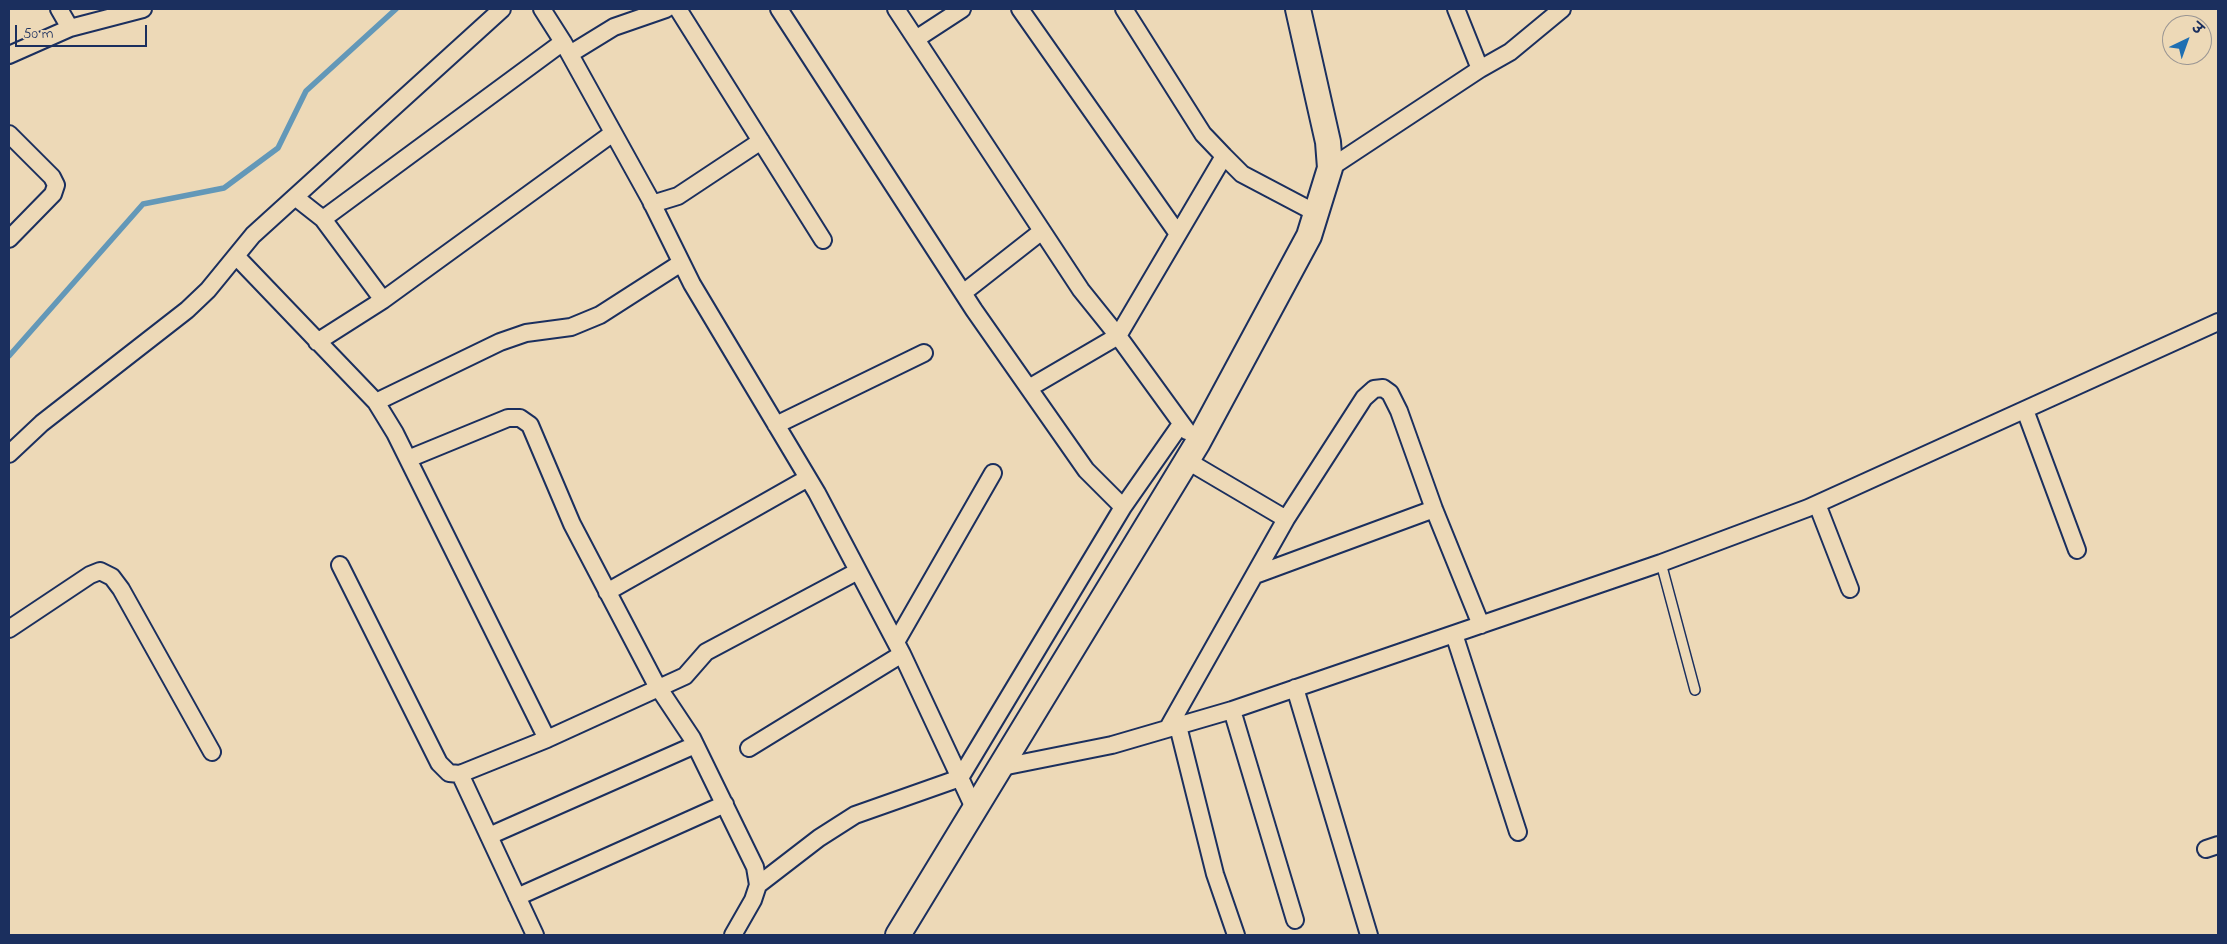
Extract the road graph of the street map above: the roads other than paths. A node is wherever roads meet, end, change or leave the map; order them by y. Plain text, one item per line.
1 (59, 9) edge
2 (143, 9) edge
3 (502, 9) edge
4 (542, 9) edge
5 (666, 9) edge
6 (678, 9) edge
7 (779, 9) edge
8 (896, 9) edge
9 (962, 9) edge
10 (1020, 9) edge
11 (1124, 9) edge
12 (1298, 9) edge
13 (1456, 9) edge
14 (1562, 9) edge
15 (70, 28) junction
16 (916, 39) junction
17 (566, 48) junction
18 (9, 55) edge
19 (1480, 69) junction
20 (613, 133) junction
21 (9, 134) edge
22 (761, 141) junction
23 (1224, 156) junction
24 (1330, 168) junction
25 (295, 197) junction
26 (652, 204) junction
27 (1316, 213) junction
28 (323, 219) junction
29 (1042, 231) junction
30 (1178, 234) junction
31 (9, 239) edge
32 (823, 240) dead end
33 (236, 256) junction
34 (682, 263) junction
35 (963, 292) junction
36 (383, 300) junction
37 (2218, 322) edge
38 (1118, 336) junction
39 (317, 342) junction
40 (924, 353) dead end
41 (1029, 388) junction
42 (376, 402) junction
43 (2026, 410) junction
44 (1181, 424) junction
45 (776, 425) junction
46 (1191, 452) junction
47 (9, 454) edge
48 (408, 459) junction
49 (993, 473) dead end
50 (808, 478) junction
51 (1817, 504) junction
52 (1123, 507) junction
53 (1434, 509) junction
54 (1286, 519) junction
55 (2077, 550) dead end
56 (1661, 563) junction
57 (340, 565) dead end
58 (858, 571) junction
59 (1255, 575) junction
60 (1850, 589) dead end
61 (607, 592) junction
62 (1481, 625) junction
63 (9, 629) edge
64 (1454, 634) junction
65 (899, 648) junction
66 (1294, 688) junction
67 (659, 689) junction
68 (1695, 690) dead end
69 (1232, 710) junction
70 (1173, 727) junction
71 (547, 739) junction
72 (695, 744) junction
73 (749, 748) dead end
74 (212, 752) dead end
75 (1002, 767) junction
76 (460, 774) junction
77 (960, 778) junction
78 (725, 804) junction
79 (975, 810) junction
80 (1518, 832) dead end
81 (489, 836) junction
82 (758, 886) junction
83 (517, 897) junction
84 (1295, 920) dead end
85 (534, 935) edge
86 (733, 935) edge
87 (898, 935) edge
88 (1236, 935) edge
89 (1369, 935) edge

1 - 15 street
2 - 15 street
3 - 25 street
4 - 17 street
5 - 17 street
6 - 22 street
7 - 35 street
8 - 16 street
9 - 16 street
10 - 30 street
11 - 23 street
12 - 24 street
13 - 19 street
14 - 19 street
15 - 18 street
16 - 29 street
17 - 20 street
17 - 28 street
19 - 24 street
20 - 26 street
20 - 36 street
21 - 31 street
22 - 26 street
22 - 32 street
23 - 27 street
23 - 30 street
24 - 27 street
25 - 28 street
25 - 33 street
26 - 34 street
27 - 46 street
28 - 36 street
29 - 35 street
29 - 38 street
30 - 38 street
33 - 39 street
33 - 47 street
34 - 42 street
34 - 45 street
35 - 41 street
36 - 39 street
37 - 43 street
38 - 41 street
38 - 44 street
39 - 42 street
40 - 45 street
41 - 52 street
42 - 48 street
43 - 51 street
43 - 55 street
44 - 46 street
44 - 52 street
45 - 50 street
46 - 54 street
46 - 75 street
48 - 61 street
48 - 71 street
49 - 65 street
50 - 58 street
50 - 61 street
51 - 56 street
51 - 60 street
52 - 77 street
53 - 54 street
53 - 59 street
53 - 62 street
54 - 59 street
56 - 62 street
56 - 68 lane
57 - 76 street
58 - 65 street
58 - 67 street
59 - 70 street
61 - 67 street
62 - 64 street
63 - 74 street
64 - 66 street
64 - 80 street
65 - 73 street
65 - 77 street
66 - 69 street
66 - 89 street
67 - 71 street
67 - 72 street
69 - 70 street
69 - 84 street
70 - 75 street
70 - 88 street
71 - 76 street
72 - 78 street
72 - 81 street
75 - 79 street
76 - 81 street
77 - 79 street
77 - 82 street
78 - 82 street
78 - 83 street
79 - 87 street
81 - 83 street
82 - 86 street
83 - 85 street

